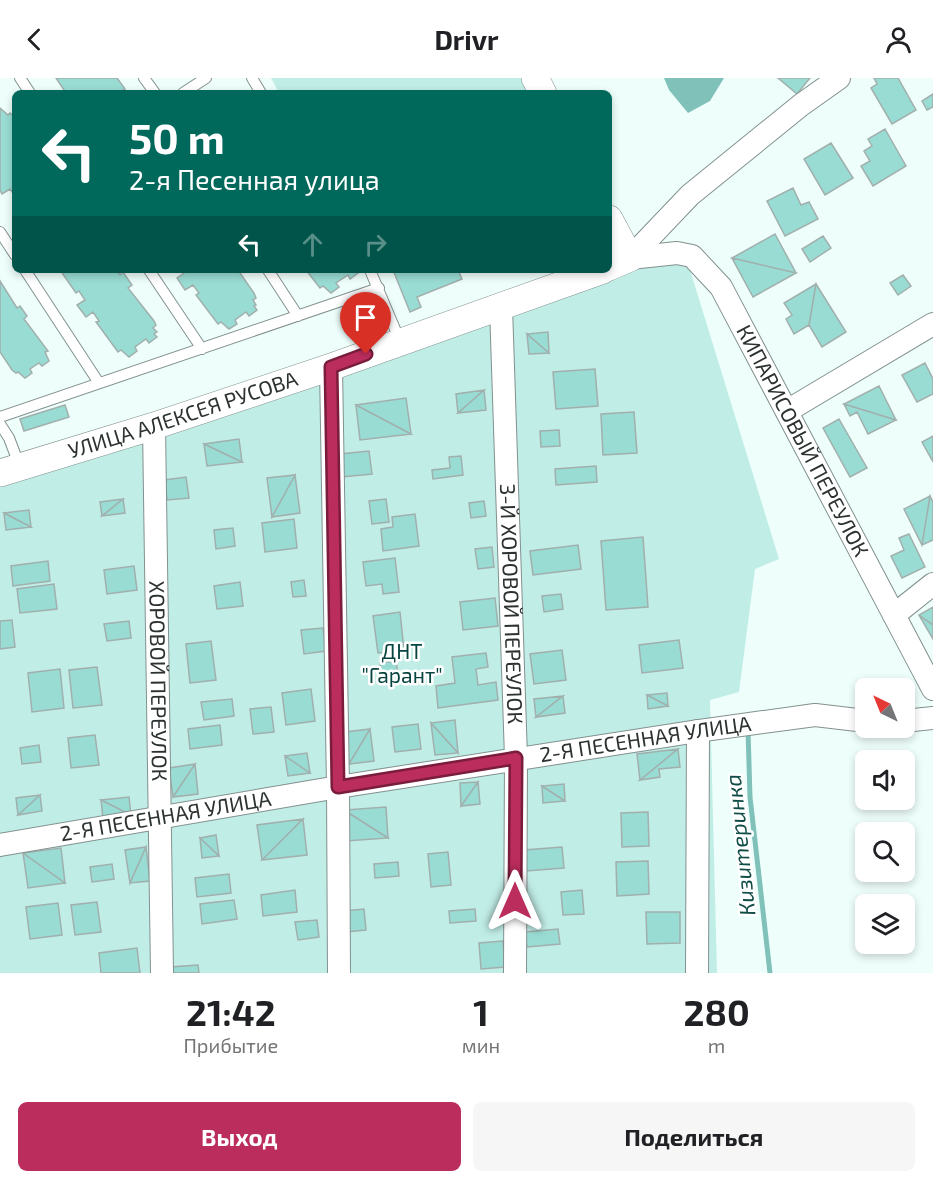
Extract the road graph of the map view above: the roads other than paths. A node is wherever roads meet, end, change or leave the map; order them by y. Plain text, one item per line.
1 (206, 78) edge
2 (839, 78) edge
3 (188, 90) edge
4 (0, 232) edge
5 (612, 232) edge
6 (12, 250) edge
7 (619, 262) edge
8 (27, 273) edge
9 (151, 273) edge
10 (270, 273) edge
11 (372, 273) edge
12 (595, 273) edge
13 (379, 288) junction
14 (501, 307) junction
15 (298, 316) junction
16 (933, 324) edge
17 (400, 342) junction
18 (202, 348) junction
19 (331, 367) junction
20 (99, 383) junction
21 (787, 411) junction
22 (0, 417) edge
23 (0, 424) edge
24 (154, 426) junction
25 (10, 470) edge
26 (933, 584) edge
27 (894, 615) junction
28 (933, 689) edge
29 (933, 718) edge
30 (855, 720) edge
31 (915, 720) edge
32 (698, 730) junction
33 (516, 758) junction
34 (338, 787) junction
35 (159, 818) junction
36 (0, 846) edge
37 (162, 973) edge
38 (339, 973) edge
39 (515, 973) edge
40 (697, 973) edge

1 - 3 lane
2 - 7 street
4 - 6 lane
5 - 7 street
7 - 21 street, КИПАРИСОВЫЙ ПЕРЕУЛОК
8 - 20 lane
9 - 18 lane
10 - 15 lane
11 - 13 lane
12 - 14 street, УЛИЦА АЛЕКСЕЯ РУСОВА
13 - 15 lane
13 - 17 lane
14 - 17 street, УЛИЦА АЛЕКСЕЯ РУСОВА
14 - 33 street, 3-Й ХОРОВОЙ ПЕРЕУЛОК
15 - 18 lane
16 - 21 street
17 - 19 street, УЛИЦА АЛЕКСЕЯ РУСОВА
18 - 20 lane
19 - 24 street, УЛИЦА АЛЕКСЕЯ РУСОВА
19 - 34 street
20 - 22 lane
21 - 27 street, КИПАРИСОВЫЙ ПЕРЕУЛОК
23 - 25 lane
24 - 25 street, УЛИЦА АЛЕКСЕЯ РУСОВА
24 - 35 street, ХОРОВОЙ ПЕРЕУЛОК
26 - 27 street
27 - 28 street, КИПАРИСОВЫЙ ПЕРЕУЛОК
29 - 31 street
30 - 32 street, 2-Я ПЕСЕННАЯ УЛИЦА
32 - 33 street, 2-Я ПЕСЕННАЯ УЛИЦА
32 - 40 street
33 - 34 street, 2-Я ПЕСЕННАЯ УЛИЦА
33 - 39 street, 3-Й ХОРОВОЙ ПЕРЕУЛОК
34 - 35 street, 2-Я ПЕСЕННАЯ УЛИЦА
34 - 38 street
35 - 36 street, 2-Я ПЕСЕННАЯ УЛИЦА
35 - 37 street, ХОРОВОЙ ПЕРЕУЛОК

